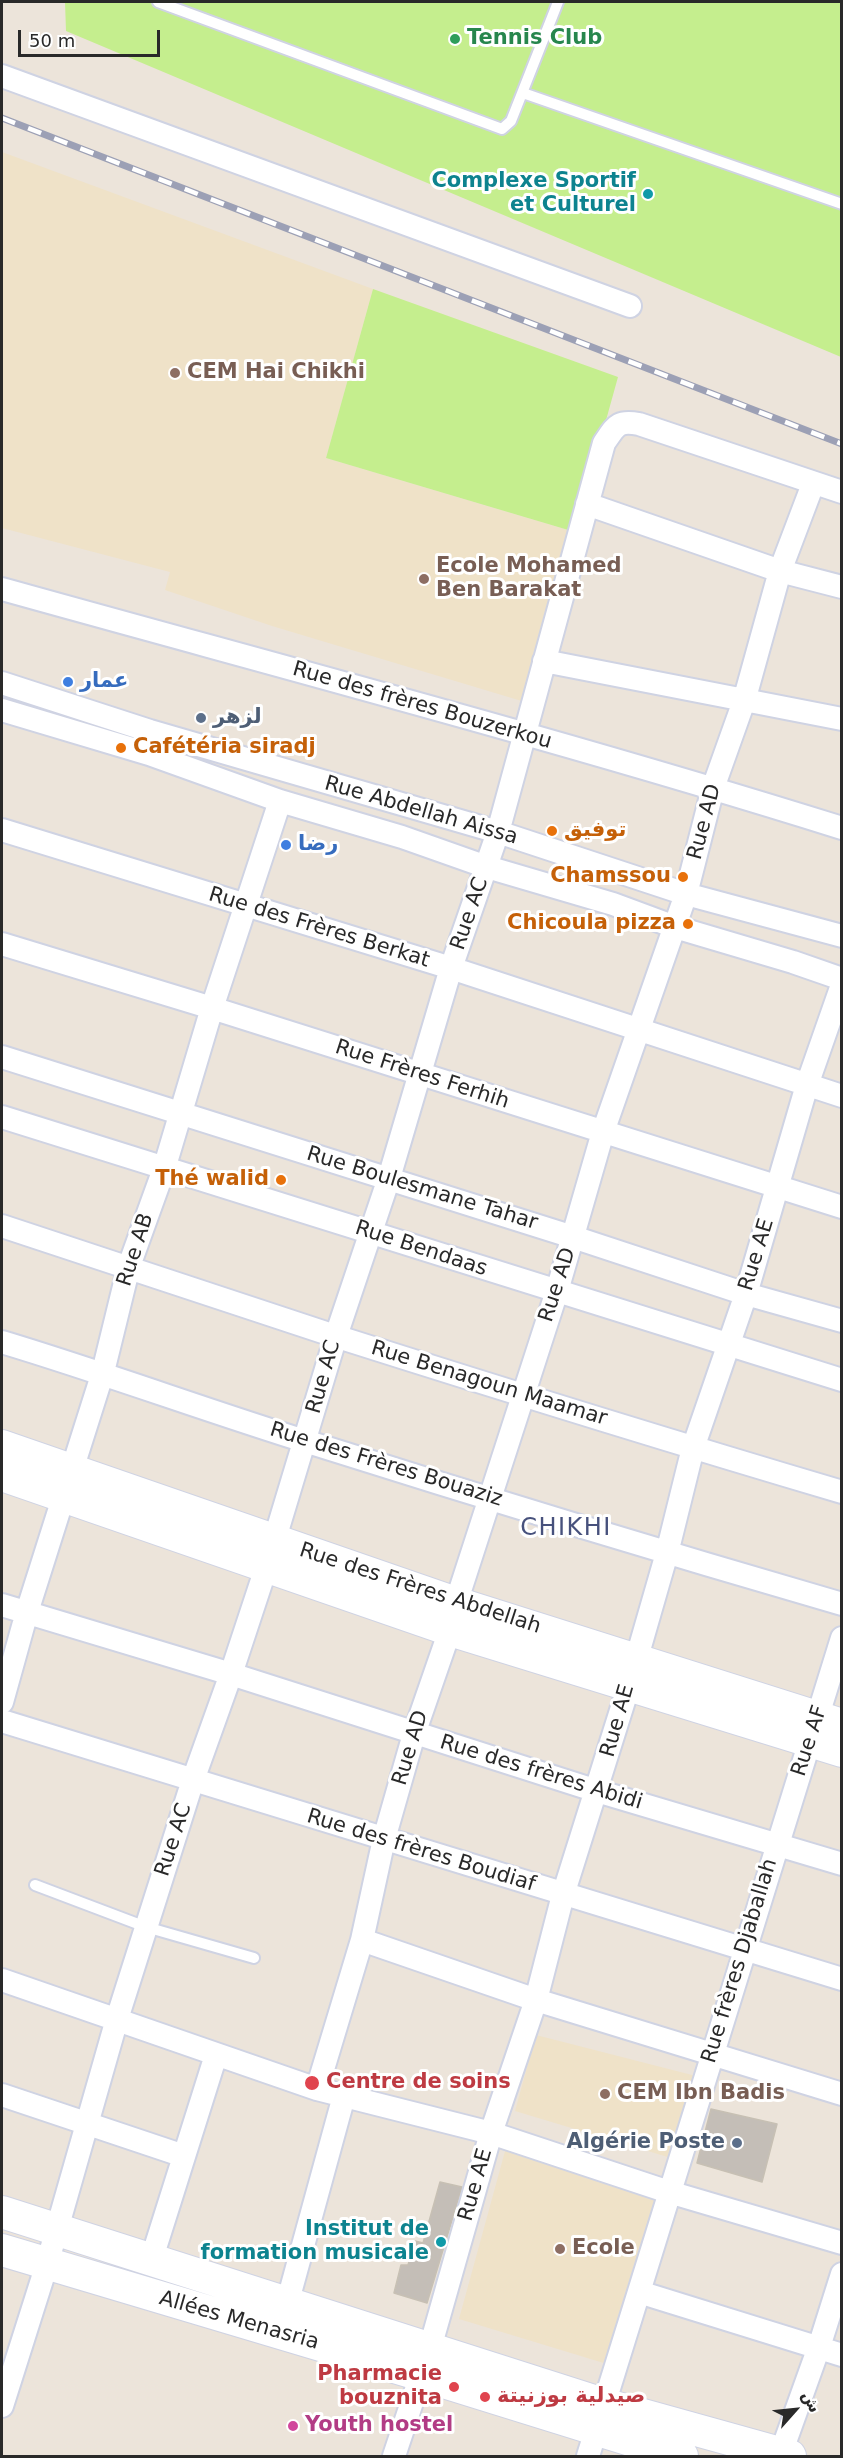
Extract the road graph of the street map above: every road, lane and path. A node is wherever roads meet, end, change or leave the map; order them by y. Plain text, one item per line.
1 (158, 2) edge
2 (558, 2) edge
3 (2, 76) edge
4 (523, 93) junction
5 (842, 204) edge
6 (630, 306) dead end
7 (813, 484) junction
8 (842, 492) edge
9 (587, 504) junction
10 (780, 571) junction
11 (842, 587) edge
12 (2, 589) edge
13 (544, 661) junction
14 (2, 683) edge
15 (744, 701) junction
16 (2, 710) edge
17 (842, 719) edge
18 (525, 734) junction
19 (713, 788) junction
20 (280, 801) junction
21 (842, 828) edge
22 (2, 830) edge
23 (498, 832) junction
24 (487, 867) junction
25 (686, 894) junction
26 (246, 907) junction
27 (675, 927) junction
28 (842, 936) edge
29 (2, 944) edge
30 (451, 968) junction
31 (842, 980) edge
32 (842, 985) edge
33 (212, 1008) junction
34 (638, 1029) junction
35 (2, 1057) edge
36 (421, 1076) junction
37 (807, 1085) junction
38 (842, 1096) edge
39 (179, 1115) junction
40 (2, 1117) edge
41 (603, 1132) junction
42 (164, 1169) junction
43 (389, 1178) junction
44 (778, 1188) junction
45 (842, 1207) edge
46 (2, 1226) edge
47 (371, 1232) junction
48 (573, 1237) junction
49 (129, 1266) junction
50 (556, 1292) junction
51 (746, 1294) junction
52 (842, 1321) edge
53 (336, 1336) junction
54 (2, 1342) edge
55 (728, 1346) junction
56 (103, 1372) junction
57 (842, 1380) edge
58 (522, 1395) junction
59 (306, 1442) junction
60 (2, 1446) edge
61 (693, 1448) junction
62 (2, 1475) edge
63 (68, 1483) junction
64 (842, 1492) edge
65 (490, 1498) junction
66 (667, 1553) junction
67 (271, 1554) junction
68 (842, 1604) edge
69 (2, 1605) edge
70 (27, 1612) junction
71 (453, 1617) junction
72 (842, 1638) edge
73 (632, 1672) junction
74 (231, 1674) junction
75 (2, 1702) edge
76 (2, 1721) edge
77 (823, 1728) edge
78 (414, 1734) junction
79 (842, 1751) edge
80 (193, 1780) junction
81 (597, 1791) junction
82 (384, 1839) junction
83 (776, 1843) junction
84 (842, 1864) edge
85 (35, 1885) dead end
86 (563, 1895) junction
87 (146, 1928) junction
88 (362, 1940) junction
89 (743, 1950) junction
90 (254, 1958) dead end
91 (842, 1979) edge
92 (2, 1980) edge
93 (536, 2000) junction
94 (117, 2019) junction
95 (216, 2055) junction
96 (711, 2055) junction
97 (317, 2089) junction
98 (842, 2094) edge
99 (2, 2095) edge
100 (344, 2096) junction
101 (87, 2124) junction
102 (491, 2133) junction
103 (184, 2156) junction
104 (669, 2192) junction
105 (2, 2212) edge
106 (57, 2229) junction
107 (842, 2242) edge
108 (2, 2250) edge
109 (151, 2261) junction
110 (47, 2264) junction
111 (842, 2274) edge
112 (639, 2292) junction
113 (287, 2304) junction
114 (819, 2347) junction
115 (842, 2355) edge
116 (8, 2362) edge
117 (425, 2362) junction
118 (2, 2406) edge
119 (596, 2430) edge
120 (783, 2456) edge
121 (394, 2457) edge
122 (682, 2457) edge

1 - 4 lane
2 - 4 lane
3 - 6 street
4 - 5 lane
7 - 8 street
7 - 9 street, Rue AC
7 - 10 street, Rue AD
9 - 10 street
9 - 13 street, Rue AC
10 - 11 street
10 - 15 street, Rue AD
12 - 18 street, Rue des frères Bouzerkou
13 - 15 street
13 - 18 street, Rue AC
14 - 23 street, Rue Abdellah Aissa
15 - 17 street
15 - 19 street, Rue AD
16 - 20 street
18 - 19 street, Rue des frères Bouzerkou
18 - 23 street, Rue AC
19 - 21 street, Rue des frères Bouzerkou
19 - 25 street, Rue AD
20 - 24 street
20 - 26 street, Rue AB
22 - 26 street, Rue des Frères Berkat
23 - 24 street, Rue AC
23 - 25 street, Rue Abdellah Aissa
24 - 27 street
24 - 30 street, Rue AC
25 - 27 street, Rue AD
25 - 28 street, Rue Abdellah Aissa
26 - 30 street, Rue des Frères Berkat
26 - 33 street, Rue AB
27 - 31 street
27 - 34 street, Rue AD
29 - 33 street, Rue Frères Ferhih
30 - 34 street, Rue des Frères Berkat
30 - 36 street, Rue AC
32 - 37 street, Rue AE
33 - 36 street, Rue Frères Ferhih
33 - 39 street, Rue AB
34 - 37 street, Rue des Frères Berkat
34 - 41 street, Rue AD
35 - 39 street, Rue Boulesmane Tahar
36 - 41 street, Rue Frères Ferhih
36 - 43 street, Rue AC
37 - 38 street, Rue des Frères Berkat
37 - 44 street, Rue AE
39 - 42 street, Rue AB
39 - 43 street, Rue Boulesmane Tahar
40 - 42 street, Rue Bendaas
41 - 44 street, Rue Frères Ferhih
41 - 48 street, Rue AD
42 - 47 street, Rue Bendaas
42 - 49 street, Rue AB
43 - 47 street, Rue AC
43 - 48 street, Rue Boulesmane Tahar
44 - 45 street, Rue Frères Ferhih
44 - 51 street, Rue AE
46 - 49 street, Rue Benagoun Maamar
47 - 50 street, Rue Bendaas
47 - 53 street, Rue AC
48 - 50 street, Rue AD
48 - 51 street, Rue Boulesmane Tahar
49 - 53 street, Rue Benagoun Maamar
49 - 56 street, Rue AB
50 - 55 street, Rue Bendaas
50 - 58 street, Rue AD
51 - 52 street, Rue Boulesmane Tahar
51 - 55 street, Rue AE
53 - 58 street, Rue Benagoun Maamar
53 - 59 street, Rue AC
54 - 56 street, Rue des Frères Bouaziz
55 - 57 street, Rue Bendaas
55 - 61 street, Rue AE
56 - 59 street, Rue des Frères Bouaziz
56 - 63 street, Rue AB
58 - 61 street, Rue Benagoun Maamar
58 - 65 street, Rue AD
59 - 65 street, Rue des Frères Bouaziz
59 - 67 street, Rue AC
60 - 63 street, Rue des Frères Abdellah
61 - 64 street, Rue Benagoun Maamar
61 - 66 street, Rue AE
62 - 63 street, Rue des Frères Abdellah
63 - 67 street, Rue des Frères Abdellah
63 - 70 street, Rue AB
65 - 66 street, Rue des Frères Bouaziz
65 - 71 street, Rue AD
66 - 68 street, Rue des Frères Bouaziz
66 - 73 street, Rue AE
67 - 71 street, Rue des Frères Abdellah
67 - 74 street, Rue AC
69 - 70 street, Rue des frères Abidi
70 - 74 street, Rue des frères Abidi
70 - 75 street, Rue AB
71 - 73 street, Rue des Frères Abdellah
71 - 78 street, Rue AD
72 - 77 street, Rue AF
73 - 77 street, Rue des Frères Abdellah
73 - 81 street, Rue AE
74 - 78 street, Rue des frères Abidi
74 - 80 street, Rue AC
76 - 80 street, Rue des frères Boudiaf
77 - 79 street, Rue des Frères Abdellah
77 - 83 street, Rue AF
78 - 81 street, Rue des frères Abidi
78 - 82 street, Rue AD
80 - 82 street, Rue des frères Boudiaf
80 - 87 street, Rue AC
81 - 83 street, Rue des frères Abidi
81 - 86 street, Rue AE
82 - 86 street, Rue des frères Boudiaf
82 - 88 street, Rue AD
83 - 84 street, Rue des frères Abidi
83 - 89 street, Rue frères Djaballah
85 - 87 lane
86 - 89 street, Rue des frères Boudiaf
86 - 93 street, Rue AE
87 - 90 lane
87 - 94 street, Rue AC
88 - 93 street
88 - 97 street, Rue AD
89 - 91 street, Rue des frères Boudiaf
89 - 96 street, Rue frères Djaballah
92 - 94 street
93 - 96 street
93 - 102 street, Rue AE
94 - 95 street
94 - 101 street, Rue AC
95 - 97 street
95 - 103 street
96 - 98 street
96 - 104 street, Rue frères Djaballah
97 - 100 street
99 - 101 street
100 - 102 street
100 - 113 street
101 - 103 street
101 - 106 street, Rue AC
102 - 104 street
102 - 117 street, Rue AE
103 - 109 street
104 - 107 street
104 - 112 street, Rue frères Djaballah
105 - 106 street
106 - 109 street
106 - 110 street, Rue AC
108 - 110 street, Allées Menasria
109 - 113 street
110 - 116 street, Rue AC
110 - 117 street, Allées Menasria
111 - 114 street
112 - 114 street
112 - 119 street, Rue frères Djaballah
113 - 117 street
114 - 115 street
114 - 120 street
116 - 118 street, Rue AC
117 - 119 street
117 - 121 street, Rue AE
119 - 120 street
119 - 122 street

